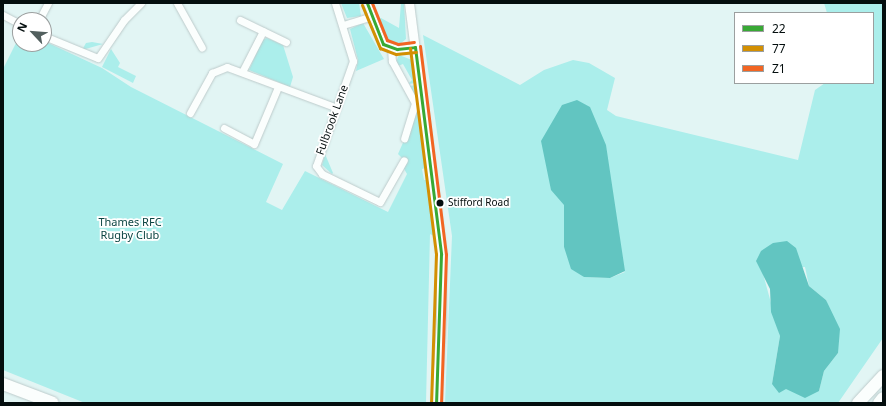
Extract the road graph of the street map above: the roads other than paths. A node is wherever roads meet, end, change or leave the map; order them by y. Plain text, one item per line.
1 (48, 3) edge
2 (141, 3) edge
3 (177, 3) edge
4 (335, 3) edge
5 (367, 3) edge
6 (409, 3) edge
7 (43, 12) edge
8 (3, 15) edge
9 (370, 17) junction
10 (12, 20) edge
11 (240, 20) dead end
12 (343, 25) junction
13 (263, 31) junction
14 (52, 39) edge
15 (286, 42) dead end
16 (415, 47) junction
17 (202, 48) dead end
18 (391, 48) junction
19 (242, 72) junction
20 (278, 87) junction
21 (337, 108) junction
22 (190, 113) dead end
23 (224, 128) dead end
24 (404, 138) dead end
25 (404, 160) dead end
26 (883, 376) edge
27 (3, 384) edge
28 (871, 390) junction
29 (3, 391) edge
30 (883, 398) edge
31 (31, 403) edge
32 (53, 403) edge
33 (436, 403) edge
34 (858, 403) edge
35 (862, 403) edge
36 (879, 403) edge

1 - 7 street
2 - 14 street
3 - 17 street
4 - 12 street, Fulbrook Lane
5 - 9 street
6 - 16 main road
8 - 10 street
9 - 12 street
9 - 18 street
11 - 13 street
12 - 21 street, Fulbrook Lane
13 - 15 street
13 - 19 street
16 - 18 street
16 - 33 main road
18 - 24 street
19 - 20 street
19 - 22 street
20 - 21 street
20 - 23 street
21 - 25 street, Fulbrook Lane
26 - 28 highway
27 - 32 highway
28 - 34 highway
28 - 35 highway
29 - 31 highway
30 - 36 highway

